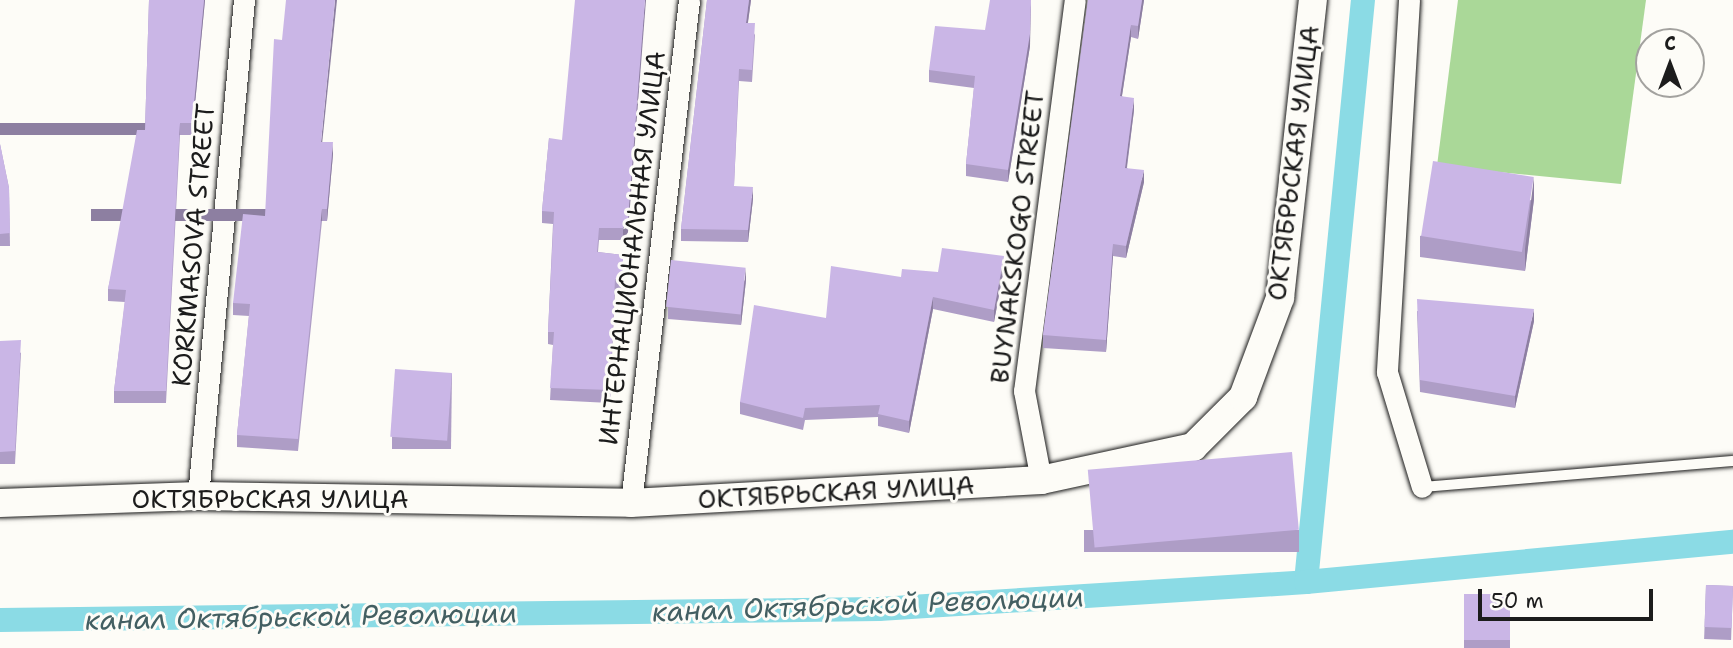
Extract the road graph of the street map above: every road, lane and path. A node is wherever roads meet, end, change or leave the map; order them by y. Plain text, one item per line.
1 (244, 0) edge
2 (689, 0) edge
3 (1075, 0) edge
4 (1313, 0) edge
5 (1409, 0) edge
6 (1733, 461) edge
7 (1041, 480) junction
8 (1422, 487) joint
9 (198, 496) junction
10 (0, 503) edge
11 (631, 503) junction

1 - 9 street, KORKMASOVA STREET
2 - 11 street, ИНТЕРНАЦИОНАЛЬНАЯ УЛИЦА
3 - 7 street, BUYNAKSKOGO STREET
4 - 7 street, ОКТЯБРЬСКАЯ УЛИЦА
5 - 8 street
6 - 8 lane
7 - 11 street, ОКТЯБРЬСКАЯ УЛИЦА
9 - 10 street, ОКТЯБРЬСКАЯ УЛИЦА
9 - 11 street, ОКТЯБРЬСКАЯ УЛИЦА

